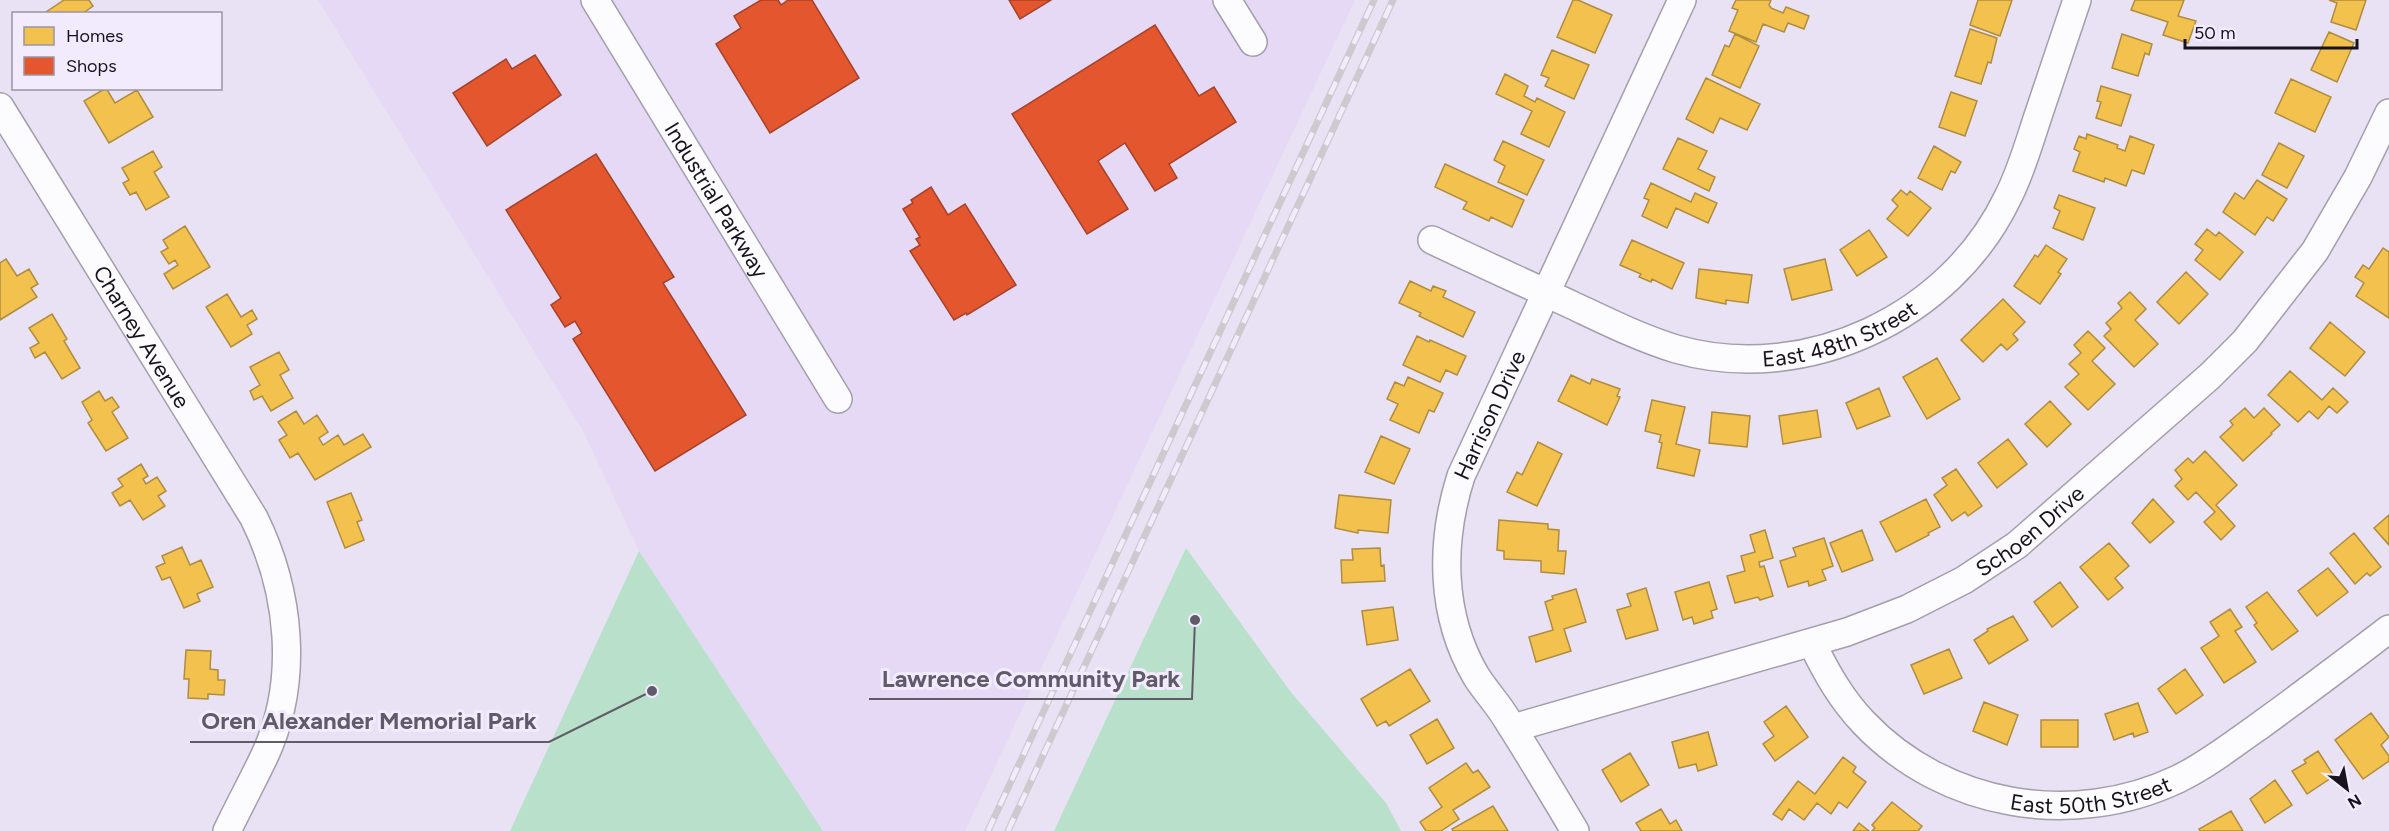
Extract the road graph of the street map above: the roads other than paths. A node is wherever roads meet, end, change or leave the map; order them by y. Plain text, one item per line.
1 (595, 0) edge
2 (1227, 0) edge
3 (1683, 0) edge
4 (2077, 0) edge
5 (1253, 42) dead end
6 (0, 107) edge
7 (2389, 112) edge
8 (1431, 240) dead end
9 (1546, 293) junction
10 (838, 399) dead end
11 (2389, 629) edge
12 (1812, 643) junction
13 (1513, 729) junction
14 (227, 831) edge
15 (1575, 831) edge

1 - 10 street, Industrial Parkway
2 - 5 street
3 - 9 street, Harrison Drive
4 - 9 street, East 48th Street
6 - 14 street, Charney Avenue
7 - 12 street, Schoen Drive
8 - 9 street, East 48th Street
9 - 13 street, Harrison Drive
11 - 12 street, East 50th Street
12 - 13 street, Schoen Drive
13 - 15 street, Harrison Drive

